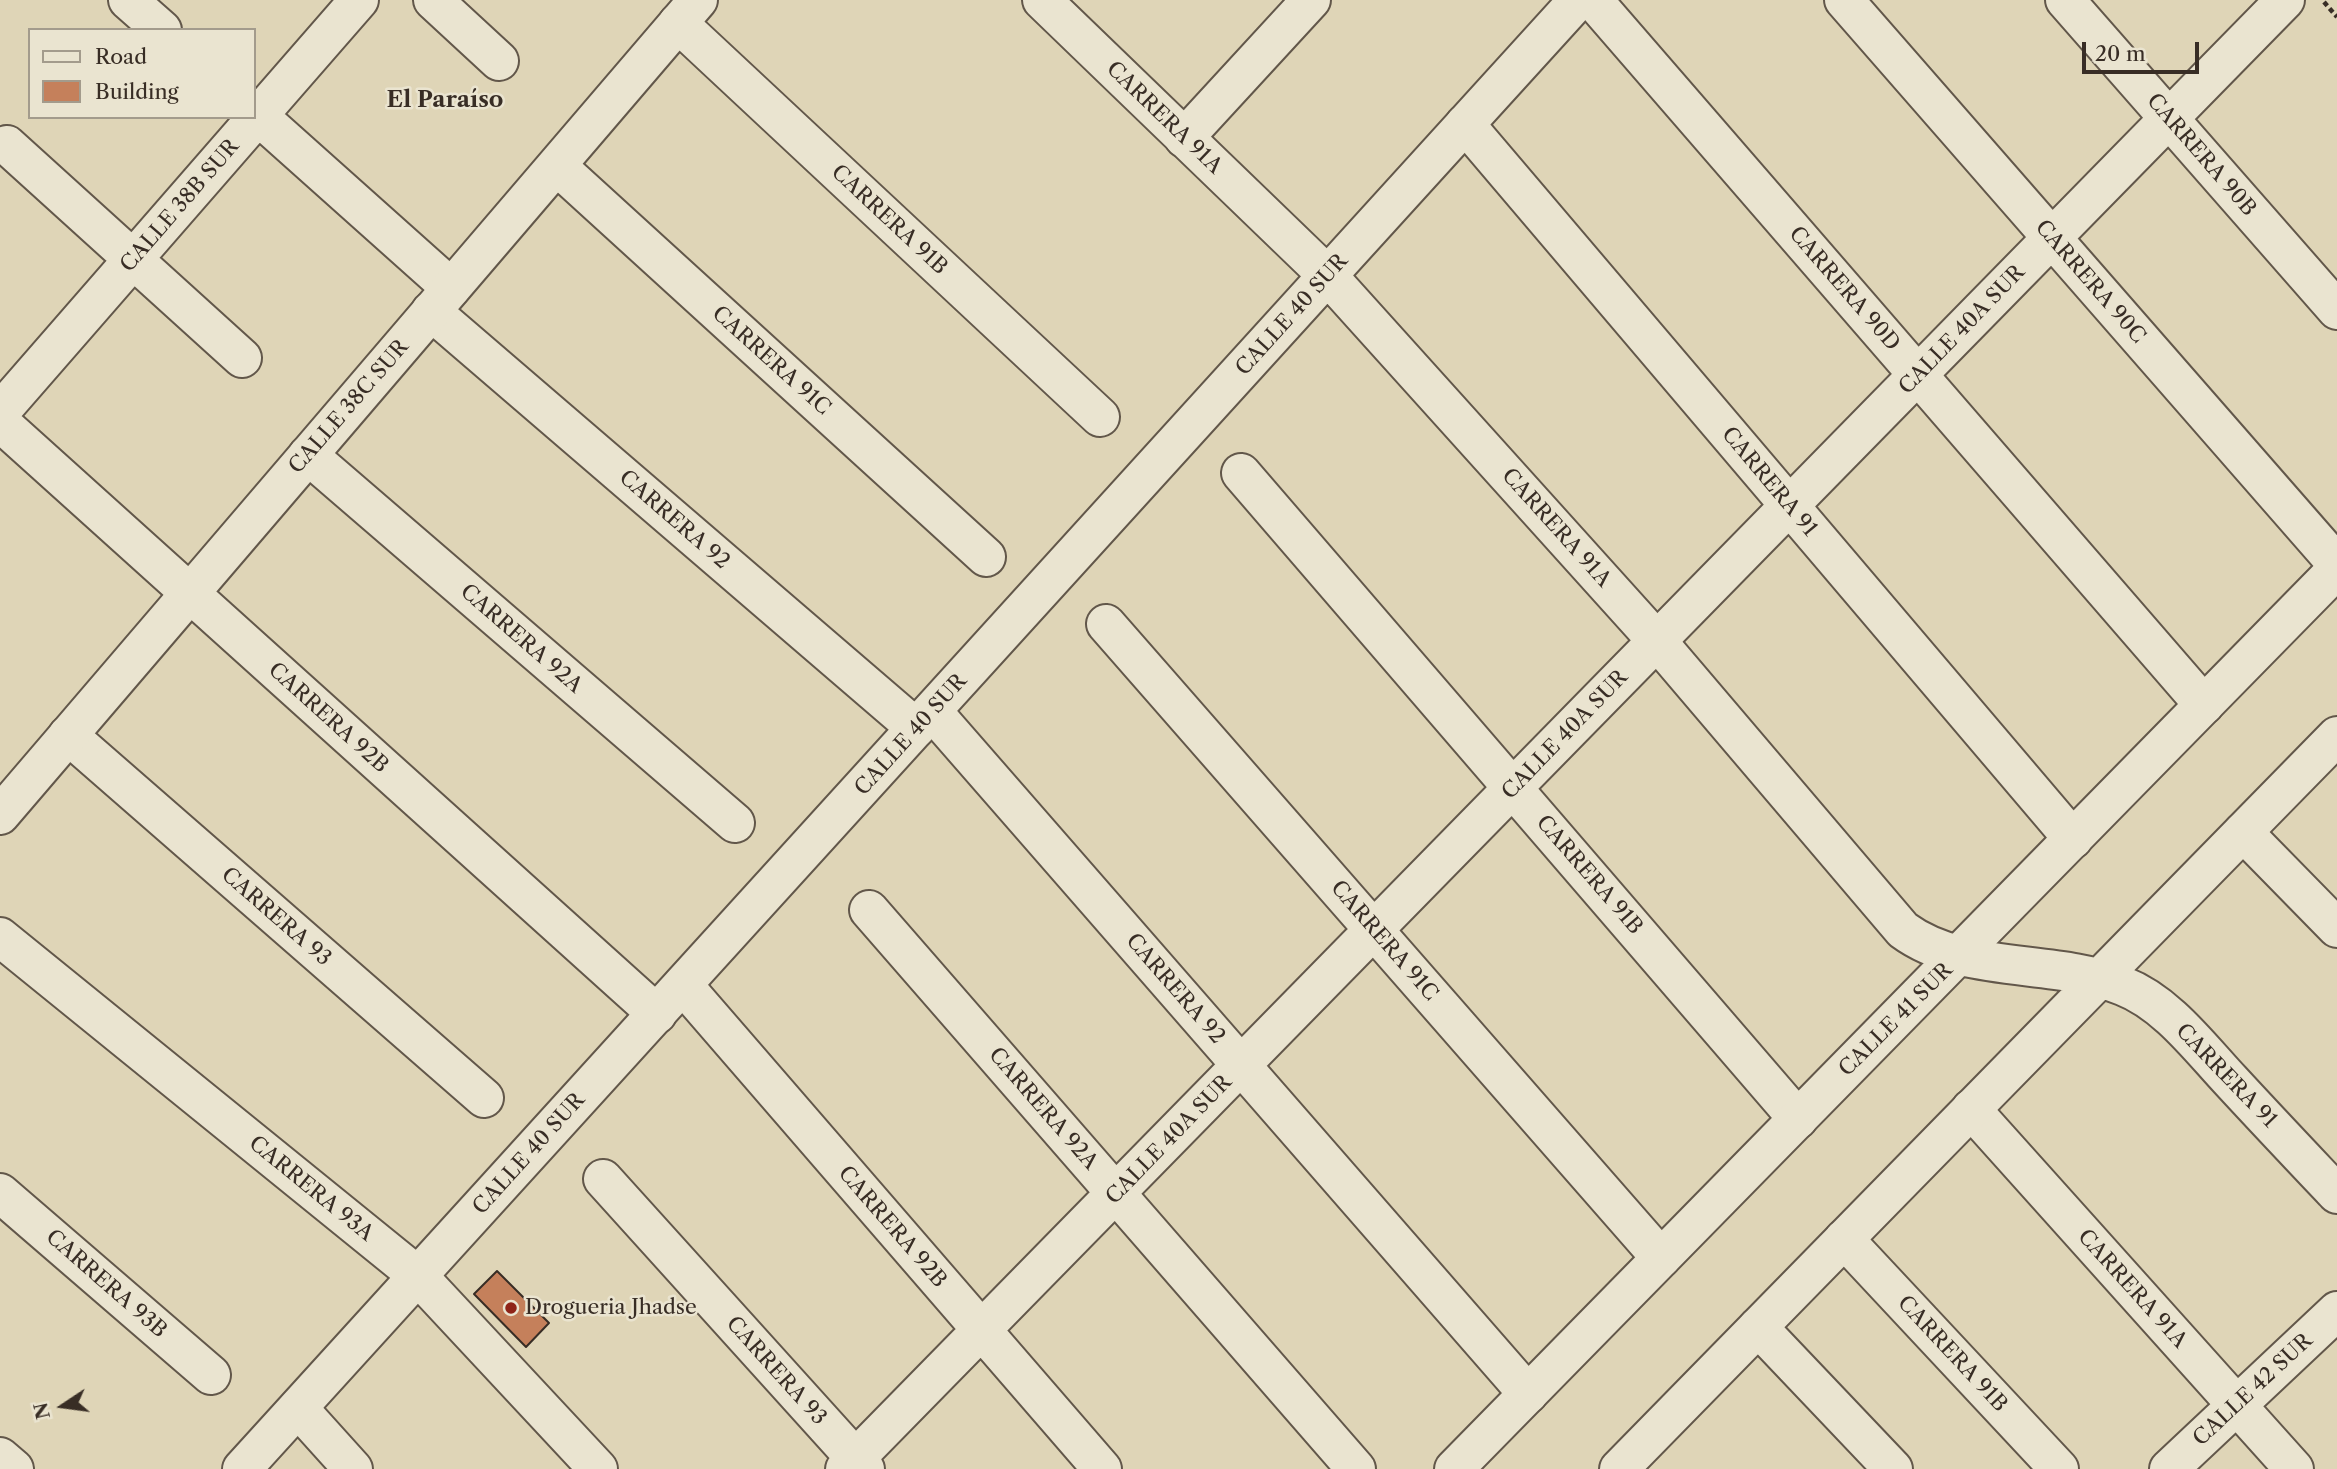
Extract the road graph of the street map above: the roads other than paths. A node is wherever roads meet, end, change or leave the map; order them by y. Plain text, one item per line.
1 (128, 0) edge
2 (359, 0) edge
3 (433, 0) edge
4 (1311, 0) edge
5 (1578, 0) edge
6 (1593, 0) edge
7 (1844, 0) edge
8 (2065, 0) edge
9 (2286, 0) edge
10 (1058, 5) edge
11 (688, 12) edge
12 (160, 28) edge
13 (499, 61) dead end
14 (256, 114) edge
15 (252, 119) edge
16 (2169, 119) junction
17 (1465, 124) junction
18 (1185, 138) junction
19 (7, 145) dead end
20 (556, 166) junction
21 (2052, 239) junction
22 (134, 259) junction
23 (1328, 276) junction
24 (441, 300) junction
25 (2337, 310) edge
26 (242, 358) dead end
27 (1918, 375) junction
28 (0, 412) edge
29 (1100, 418) dead end
30 (0, 422) edge
31 (308, 455) junction
32 (1241, 473) dead end
33 (1790, 506) junction
34 (986, 557) dead end
35 (2337, 567) edge
36 (189, 593) junction
37 (1106, 625) dead end
38 (1657, 641) junction
39 (2204, 705) junction
40 (924, 720) junction
41 (68, 735) junction
42 (2337, 736) edge
43 (1513, 788) junction
44 (0, 815) edge
45 (735, 823) dead end
46 (2243, 832) junction
47 (2073, 839) junction
48 (869, 910) dead end
49 (2337, 928) edge
50 (1374, 930) junction
51 (0, 937) edge
52 (1958, 957) junction
53 (2101, 978) junction
54 (682, 985) junction
55 (657, 1014) junction
56 (1241, 1065) junction
57 (484, 1098) dead end
58 (1971, 1109) junction
59 (1798, 1119) junction
60 (603, 1179) dead end
61 (0, 1193) edge
62 (1116, 1193) junction
63 (2337, 1194) edge
64 (1844, 1240) junction
65 (1661, 1258) junction
66 (418, 1276) junction
67 (2337, 1311) edge
68 (1758, 1327) junction
69 (982, 1330) junction
70 (211, 1375) dead end
71 (1528, 1394) junction
72 (2236, 1405) junction
73 (298, 1408) junction
74 (0, 1457) edge
75 (855, 1465) edge
76 (1629, 1466) edge
77 (14, 1469) edge
78 (242, 1469) edge
79 (353, 1469) edge
80 (598, 1469) edge
81 (1102, 1469) edge
82 (1356, 1469) edge
83 (1454, 1469) edge
84 (1893, 1469) edge
85 (2059, 1469) edge
86 (2169, 1469) edge
87 (2294, 1469) edge

1 - 12 street
2 - 14 street, CALLE 38B SUR
3 - 13 street
4 - 18 street
5 - 17 street, CALLE 40 SUR
6 - 27 street, CARRERA 90D
7 - 21 street, CARRERA 90C
8 - 16 street, CARRERA 90B
9 - 16 street, CALLE 40A SUR
10 - 18 street, CARRERA 91A
11 - 20 street, CALLE 38C SUR
11 - 29 street, CARRERA 91B
14 - 24 street, CARRERA 92
15 - 22 street, CALLE 38B SUR
16 - 21 street, CALLE 40A SUR
16 - 25 street, CARRERA 90B
17 - 23 street, CALLE 40 SUR
17 - 33 street, CARRERA 91
18 - 23 street, CARRERA 91A
19 - 22 street
20 - 24 street, CALLE 38C SUR
20 - 34 street, CARRERA 91C
21 - 27 street, CALLE 40A SUR
21 - 35 street, CARRERA 90C
22 - 26 street
22 - 28 street, CALLE 38B SUR
23 - 38 street, CARRERA 91A
23 - 40 street, CALLE 40 SUR
24 - 31 street, CALLE 38C SUR
24 - 40 street, CARRERA 92
27 - 33 street, CALLE 40A SUR
27 - 39 street, CARRERA 90D
30 - 36 street, CARRERA 92B
31 - 36 street, CALLE 38C SUR
31 - 45 street, CARRERA 92A
32 - 43 street, CARRERA 91B
33 - 38 street, CALLE 40A SUR
33 - 47 street, CARRERA 91
35 - 39 street, CALLE 41 SUR
36 - 41 street, CALLE 38C SUR
36 - 55 street, CARRERA 92B
37 - 50 street, CARRERA 91C
38 - 43 street, CALLE 40A SUR
38 - 52 street, CARRERA 91A
39 - 47 street, CALLE 41 SUR
40 - 54 street, CALLE 40 SUR
40 - 56 street, CARRERA 92
41 - 44 street, CALLE 38C SUR
41 - 57 street, CARRERA 93
42 - 46 street
43 - 50 street, CALLE 40A SUR
43 - 59 street, CARRERA 91B
46 - 49 street
46 - 53 street
47 - 52 street, CALLE 41 SUR
48 - 62 street, CARRERA 92A
50 - 56 street, CALLE 40A SUR
50 - 65 street, CARRERA 91C
51 - 66 street, CARRERA 93A
52 - 53 street, CARRERA 91A
52 - 59 street, CALLE 41 SUR
53 - 58 street
53 - 63 street, CARRERA 91
54 - 55 street, CALLE 40 SUR
54 - 69 street, CARRERA 92B
55 - 66 street, CALLE 40 SUR
56 - 62 street, CALLE 40A SUR
56 - 71 street, CARRERA 92
58 - 64 street
58 - 72 street, CARRERA 91A
59 - 65 street, CALLE 41 SUR
60 - 75 street, CARRERA 93
61 - 70 street, CARRERA 93B
62 - 69 street, CALLE 40A SUR
62 - 82 street, CARRERA 92A
64 - 68 street
64 - 85 street, CARRERA 91B
65 - 71 street, CALLE 41 SUR
66 - 73 street, CALLE 40 SUR
66 - 80 street, CARRERA 93A
67 - 72 street, CALLE 42 SUR
68 - 76 street
68 - 84 street
69 - 75 street, CALLE 40A SUR
69 - 81 street, CARRERA 92B
71 - 83 street, CALLE 41 SUR
72 - 86 street, CALLE 42 SUR
72 - 87 street, CARRERA 91A
73 - 78 street, CALLE 40 SUR
73 - 79 street
74 - 77 street

